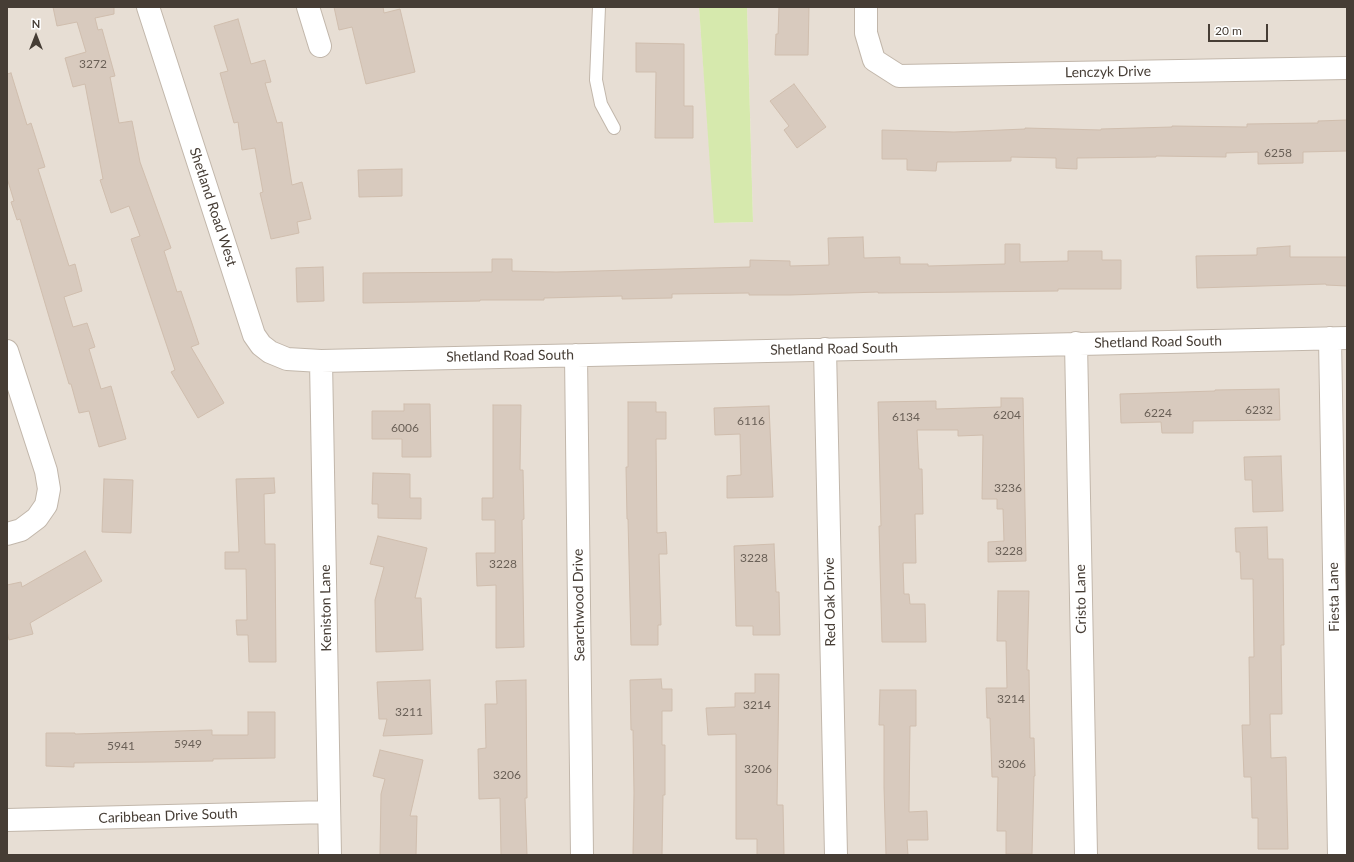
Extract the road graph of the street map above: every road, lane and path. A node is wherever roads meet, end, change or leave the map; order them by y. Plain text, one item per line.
1 (148, 7) edge
2 (308, 7) edge
3 (599, 7) edge
4 (866, 7) edge
5 (320, 46) dead end
6 (1347, 68) edge
7 (614, 128) dead end
8 (1338, 338) edge
9 (1076, 343) junction
10 (825, 349) junction
11 (7, 351) edge
12 (576, 355) junction
13 (321, 361) junction
14 (7, 534) edge
15 (329, 812) junction
16 (7, 820) edge
17 (330, 855) edge
18 (582, 855) edge
19 (836, 855) edge
20 (1086, 855) edge
21 (1339, 855) edge

1 - 13 street, Shetland Road West
2 - 5 street
3 - 7 lane
4 - 6 street, Lenczyk Drive
8 - 9 street, Shetland Road South
8 - 21 street, Fiesta Lane
9 - 10 street, Shetland Road South
9 - 20 street, Cristo Lane
10 - 12 street, Shetland Road South
10 - 19 street, Red Oak Drive
11 - 14 street
12 - 13 street, Shetland Road South
12 - 18 street, Searchwood Drive
13 - 15 street, Keniston Lane
15 - 16 street, Caribbean Drive South
15 - 17 street, Keniston Lane

